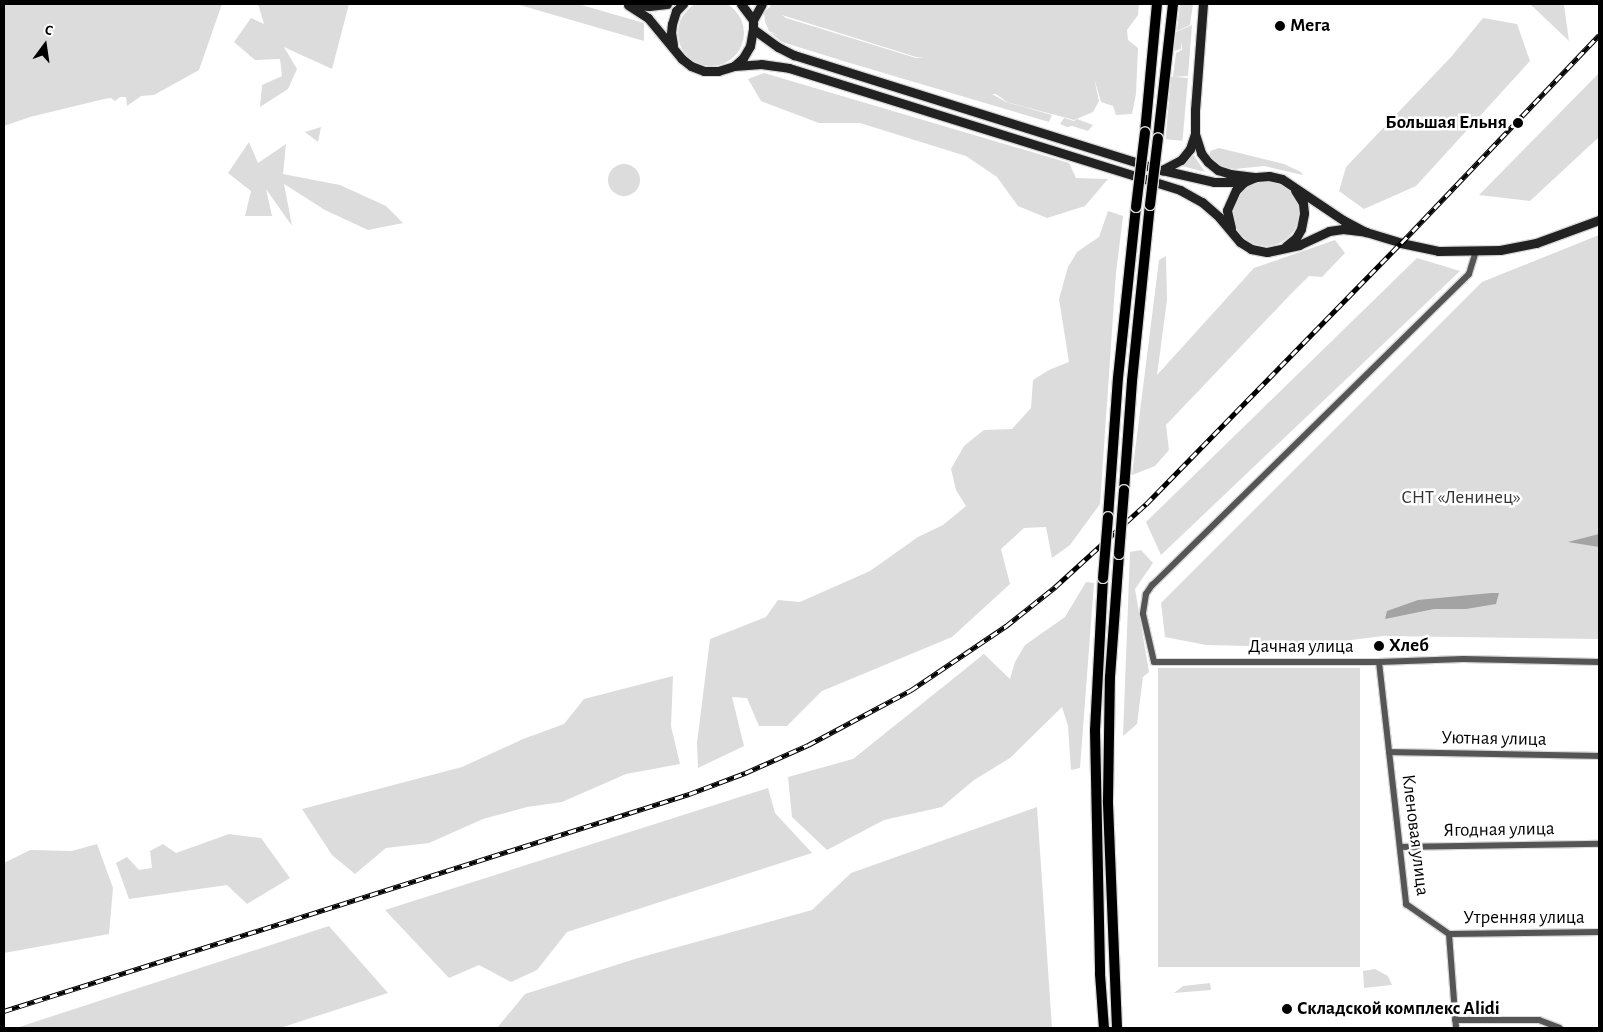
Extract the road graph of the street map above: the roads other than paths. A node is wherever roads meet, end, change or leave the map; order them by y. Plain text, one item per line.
1 (626, 4) edge
2 (667, 4) edge
3 (683, 4) edge
4 (741, 4) edge
5 (762, 4) edge
6 (1157, 4) edge
7 (1173, 4) edge
8 (1203, 4) edge
9 (753, 24) junction
10 (674, 47) junction
11 (734, 66) junction
12 (1195, 134) junction
13 (1162, 170) junction
14 (1256, 177) junction
15 (1244, 182) junction
16 (1292, 185) junction
17 (1599, 220) edge
18 (1231, 231) junction
19 (1366, 232) junction
20 (1282, 249) junction
21 (1476, 251) junction
22 (1379, 662) junction
23 (1599, 662) edge
24 (1389, 752) junction
25 (1599, 756) edge
26 (1599, 844) edge
27 (1400, 847) junction
28 (1599, 932) edge
29 (1449, 934) junction
30 (1455, 1020) junction
31 (1104, 1028) edge
32 (1117, 1028) edge
33 (1456, 1028) edge
34 (1560, 1028) edge

1 - 2 main road
1 - 10 main road
3 - 10 main road
4 - 9 main road
5 - 9 main road
6 - 31 main road, bridge
7 - 32 main road, bridge
8 - 12 main road
9 - 11 main road
9 - 13 main road
10 - 11 main road
11 - 18 main road
12 - 13 main road
12 - 14 main road
13 - 15 main road
14 - 15 main road
14 - 16 main road
15 - 18 main road
16 - 19 main road
16 - 20 main road
17 - 21 main road
18 - 20 main road
19 - 20 main road
19 - 21 main road
21 - 22 street, Дачная улица
22 - 23 street, Дачная улица
22 - 24 street, Кленовая улица
24 - 25 street, Уютная улица
24 - 27 street, Кленовая улица
26 - 27 street, Ягодная улица
27 - 29 street, Кленовая улица
28 - 29 street, Утренняя улица
29 - 30 street
30 - 33 street
30 - 34 street

